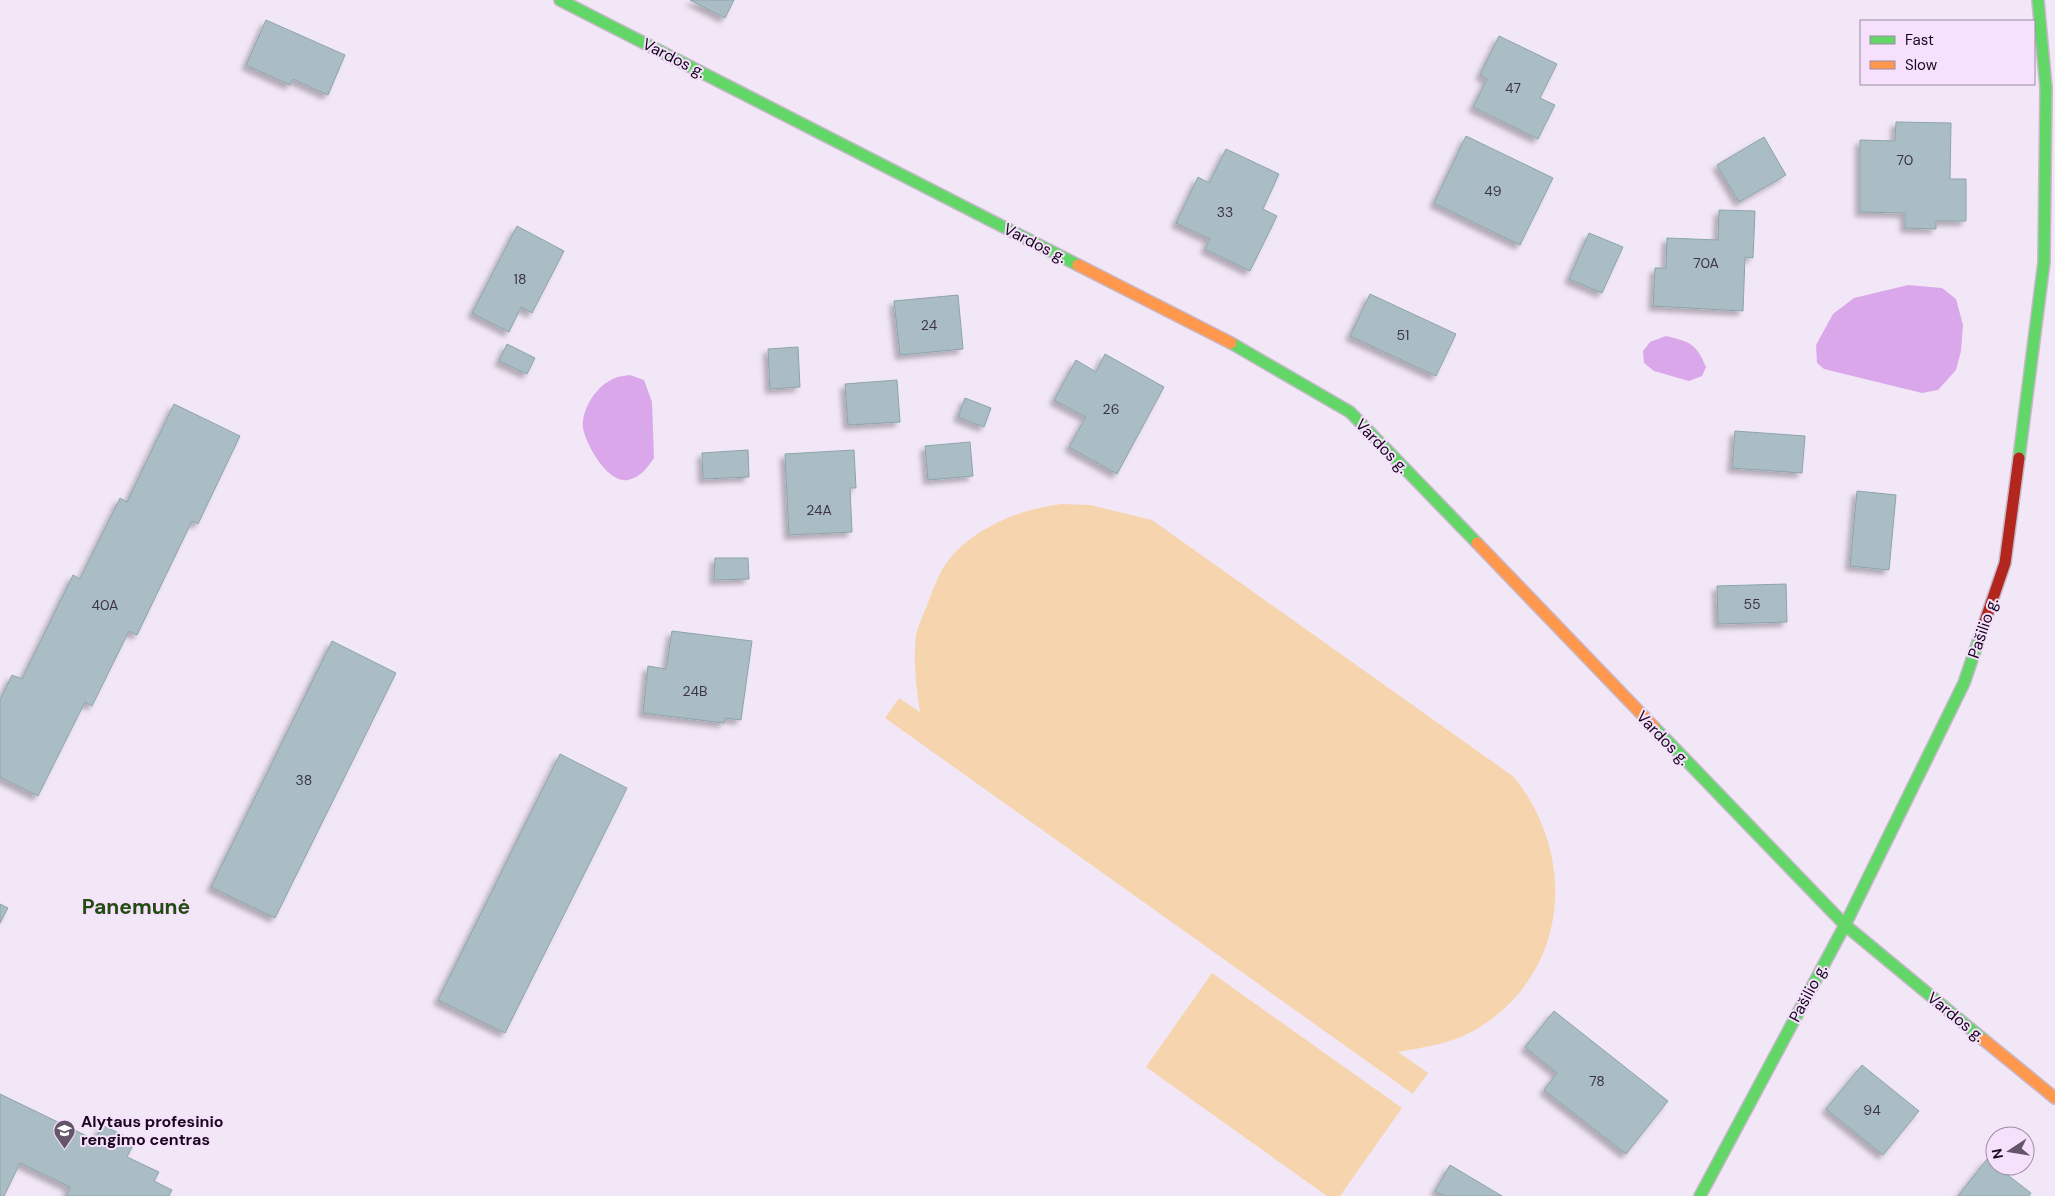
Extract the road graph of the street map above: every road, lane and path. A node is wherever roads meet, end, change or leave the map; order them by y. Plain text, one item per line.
1 (560, 0) edge
2 (2038, 0) edge
3 (1845, 925) junction
4 (2055, 1098) edge
5 (1700, 1196) edge

1 - 3 street, Vardos g.
2 - 3 street, Pašilio g.
3 - 4 street, Vardos g.
3 - 5 street, Pašilio g.

